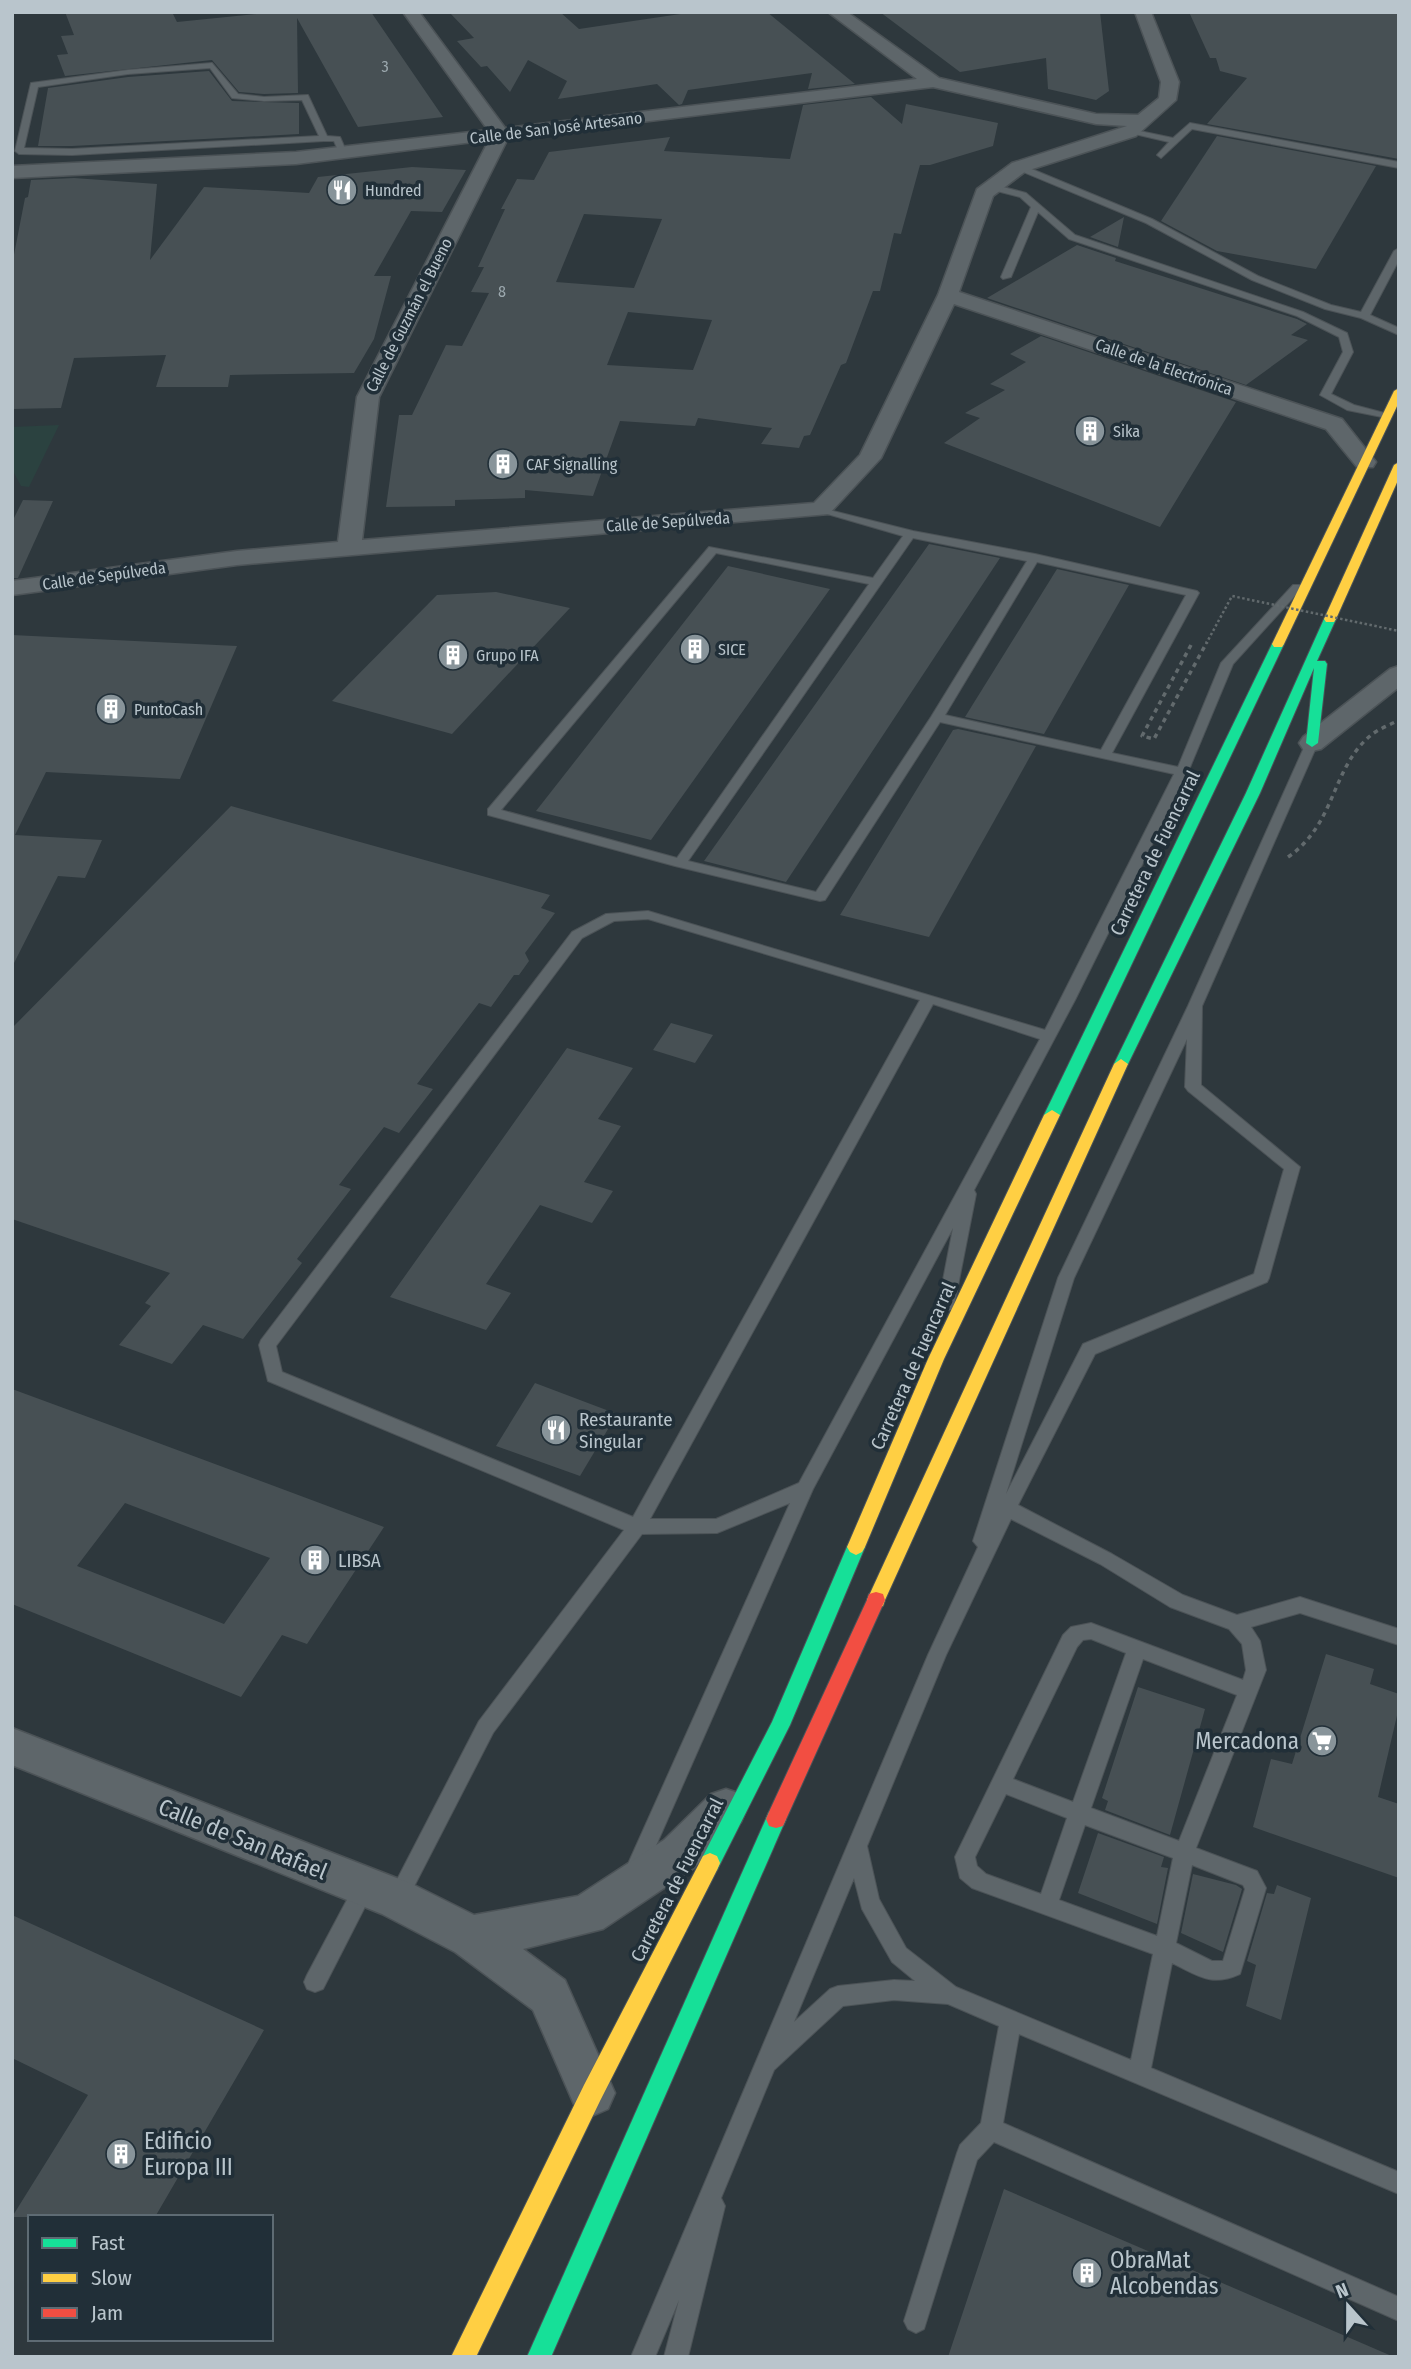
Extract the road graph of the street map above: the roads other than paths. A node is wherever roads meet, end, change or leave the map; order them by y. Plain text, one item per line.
1 (411, 12) edge
2 (836, 12) edge
3 (1143, 12) edge
4 (933, 82) junction
5 (1096, 119) junction
6 (27, 121) junction
7 (12, 122) edge
8 (1130, 130) junction
9 (501, 135) junction
10 (324, 138) junction
11 (1174, 141) junction
12 (343, 153) junction
13 (1161, 155) dead end
14 (1399, 165) edge
15 (1019, 167) junction
16 (12, 172) edge
17 (992, 187) junction
18 (1036, 206) junction
19 (1399, 251) edge
20 (1006, 277) dead end
21 (948, 295) junction
22 (1364, 316) junction
23 (1399, 332) edge
24 (1399, 391) edge
25 (1388, 415) junction
26 (1365, 462) junction
27 (1399, 465) edge
28 (821, 509) junction
29 (910, 534) junction
30 (349, 547) junction
31 (1035, 557) junction
32 (1315, 567) junction
33 (876, 582) junction
34 (12, 588) edge
35 (1326, 628) junction
36 (1399, 674) edge
37 (937, 717) junction
38 (1312, 743) junction
39 (1104, 756) junction
40 (1182, 772) junction
41 (680, 863) junction
42 (929, 998) junction
43 (1195, 1006) junction
44 (1048, 1036) junction
45 (971, 1178) junction
46 (936, 1359) junction
47 (806, 1488) junction
48 (1007, 1508) junction
49 (637, 1527) junction
50 (969, 1584) junction
51 (1236, 1623) junction
52 (1399, 1637) edge
53 (1137, 1648) junction
54 (1249, 1690) junction
55 (16, 1753) edge
56 (763, 1760) junction
57 (1000, 1783) junction
58 (1078, 1811) junction
59 (857, 1845) junction
60 (1184, 1854) junction
61 (627, 1890) junction
62 (381, 1893) junction
63 (1046, 1905) junction
64 (471, 1937) junction
65 (1166, 1949) junction
66 (315, 1982) dead end
67 (948, 1994) junction
68 (1011, 2020) junction
69 (763, 2066) junction
70 (1139, 2074) junction
71 (592, 2093) junction
72 (991, 2129) junction
73 (728, 2150) junction
74 (1399, 2183) edge
75 (1399, 2309) edge
76 (916, 2321) dead end
77 (463, 2357) edge
78 (539, 2357) edge
79 (643, 2357) edge
80 (676, 2357) edge

1 - 9 street
2 - 4 street
3 - 8 street
4 - 5 street, Calle de San José Artesano
4 - 9 street, Calle de San José Artesano
5 - 8 street, Calle de San José Artesano
5 - 8 street, Calle de San José Artesano
6 - 7 lane
6 - 10 lane
6 - 10 lane
8 - 11 lane
8 - 15 street
9 - 12 street, Calle de San José Artesano
9 - 30 street, Calle de Guzmán el Bueno
10 - 12 lane
11 - 13 lane
11 - 14 lane
12 - 16 street, Calle de San José Artesano
15 - 17 street
15 - 22 lane
17 - 18 lane
17 - 21 street
18 - 20 lane
18 - 25 lane
19 - 22 lane
21 - 26 street, Calle de la Electrónica
21 - 28 street
22 - 23 lane
24 - 25 highway, Carretera de Fuencarral
25 - 26 highway, Carretera de Fuencarral
26 - 32 highway, Carretera de Fuencarral
27 - 35 highway
28 - 29 lane
28 - 30 street, Calle de Sepúlveda
29 - 31 lane
29 - 33 lane
30 - 34 street, Calle de Sepúlveda
31 - 37 lane
31 - 39 lane
32 - 40 lane
32 - 46 highway, Carretera de Fuencarral
33 - 41 lane
33 - 41 lane
35 - 38 highway
35 - 78 highway
36 - 38 street
37 - 39 lane
37 - 41 lane
38 - 43 lane
39 - 40 lane
40 - 44 lane
42 - 44 lane
42 - 49 lane
42 - 49 lane
43 - 48 lane
43 - 50 lane
44 - 45 lane
45 - 46 lane
45 - 47 lane
46 - 56 highway, Carretera de Fuencarral
47 - 49 lane
47 - 61 lane
48 - 50 lane
48 - 51 lane
49 - 62 lane
50 - 59 lane
51 - 52 lane
51 - 54 lane
53 - 54 lane
53 - 57 lane
53 - 58 lane
54 - 60 lane
55 - 62 street, Calle de San Rafael
56 - 61 street
56 - 71 highway, Carretera de Fuencarral
57 - 58 lane
57 - 63 lane
58 - 60 lane
58 - 63 lane
59 - 67 lane
59 - 69 lane
60 - 65 lane
60 - 65 lane
61 - 64 street
62 - 64 street, Calle de San Rafael
62 - 66 lane
63 - 65 lane
64 - 71 street, Calle de San Rafael
65 - 70 lane
67 - 68 lane
67 - 69 lane
68 - 70 lane
68 - 72 lane
69 - 73 lane
70 - 74 lane
71 - 77 highway, Carretera de Fuencarral
72 - 75 lane
72 - 76 lane
73 - 79 lane
73 - 80 lane

